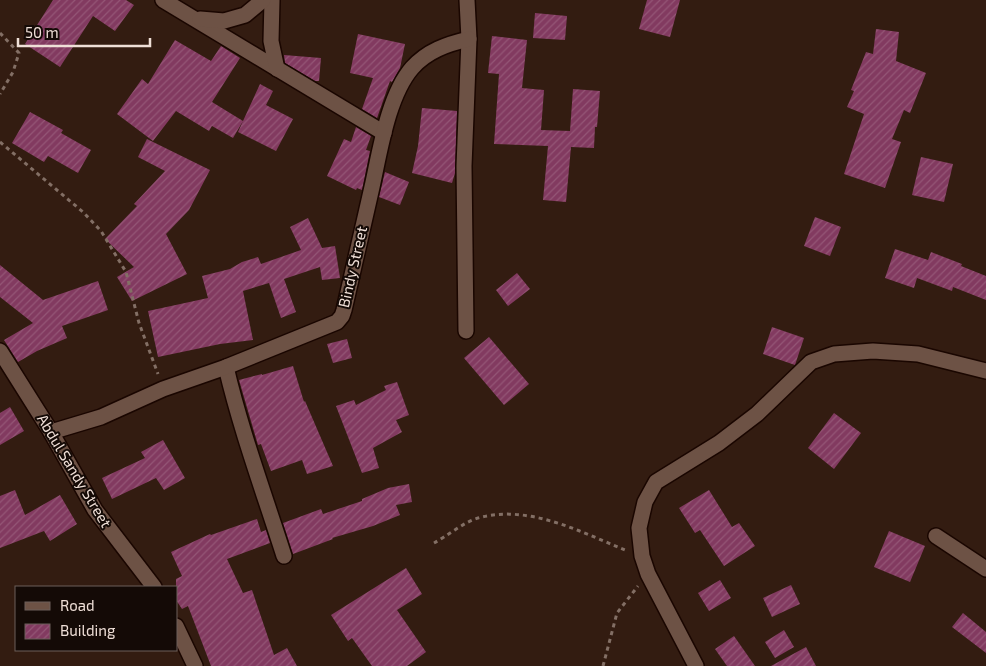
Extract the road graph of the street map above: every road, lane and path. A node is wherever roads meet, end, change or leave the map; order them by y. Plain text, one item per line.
1 (162, 0) edge
2 (263, 0) edge
3 (272, 0) edge
4 (467, 0) edge
5 (196, 19) junction
6 (0, 33) edge
7 (468, 39) junction
8 (277, 69) junction
9 (0, 94) edge
10 (384, 133) junction
11 (0, 142) edge
12 (466, 331) dead end
13 (0, 350) edge
14 (226, 366) junction
15 (986, 371) edge
16 (164, 388) junction
17 (51, 432) junction
18 (936, 536) dead end
19 (434, 543) dead end
20 (284, 556) dead end
21 (642, 556) junction
22 (986, 569) edge
23 (648, 574) junction
24 (153, 586) edge
25 (178, 632) edge
26 (189, 663) edge
27 (603, 666) edge
28 (696, 666) edge

1 - 5 street
2 - 5 street
3 - 8 street
4 - 7 street
5 - 8 street
6 - 9 path
7 - 10 street, Bindy Street
7 - 12 street
8 - 10 street
10 - 14 street, Bindy Street
11 - 16 path
13 - 17 street, Abdul Sandy Street
14 - 16 street, Bindy Street
14 - 20 street
15 - 21 street
16 - 17 street, Bindy Street
17 - 24 street, Abdul Sandy Street
18 - 22 street
19 - 21 path
21 - 23 street
23 - 27 path
23 - 28 street
25 - 26 street

